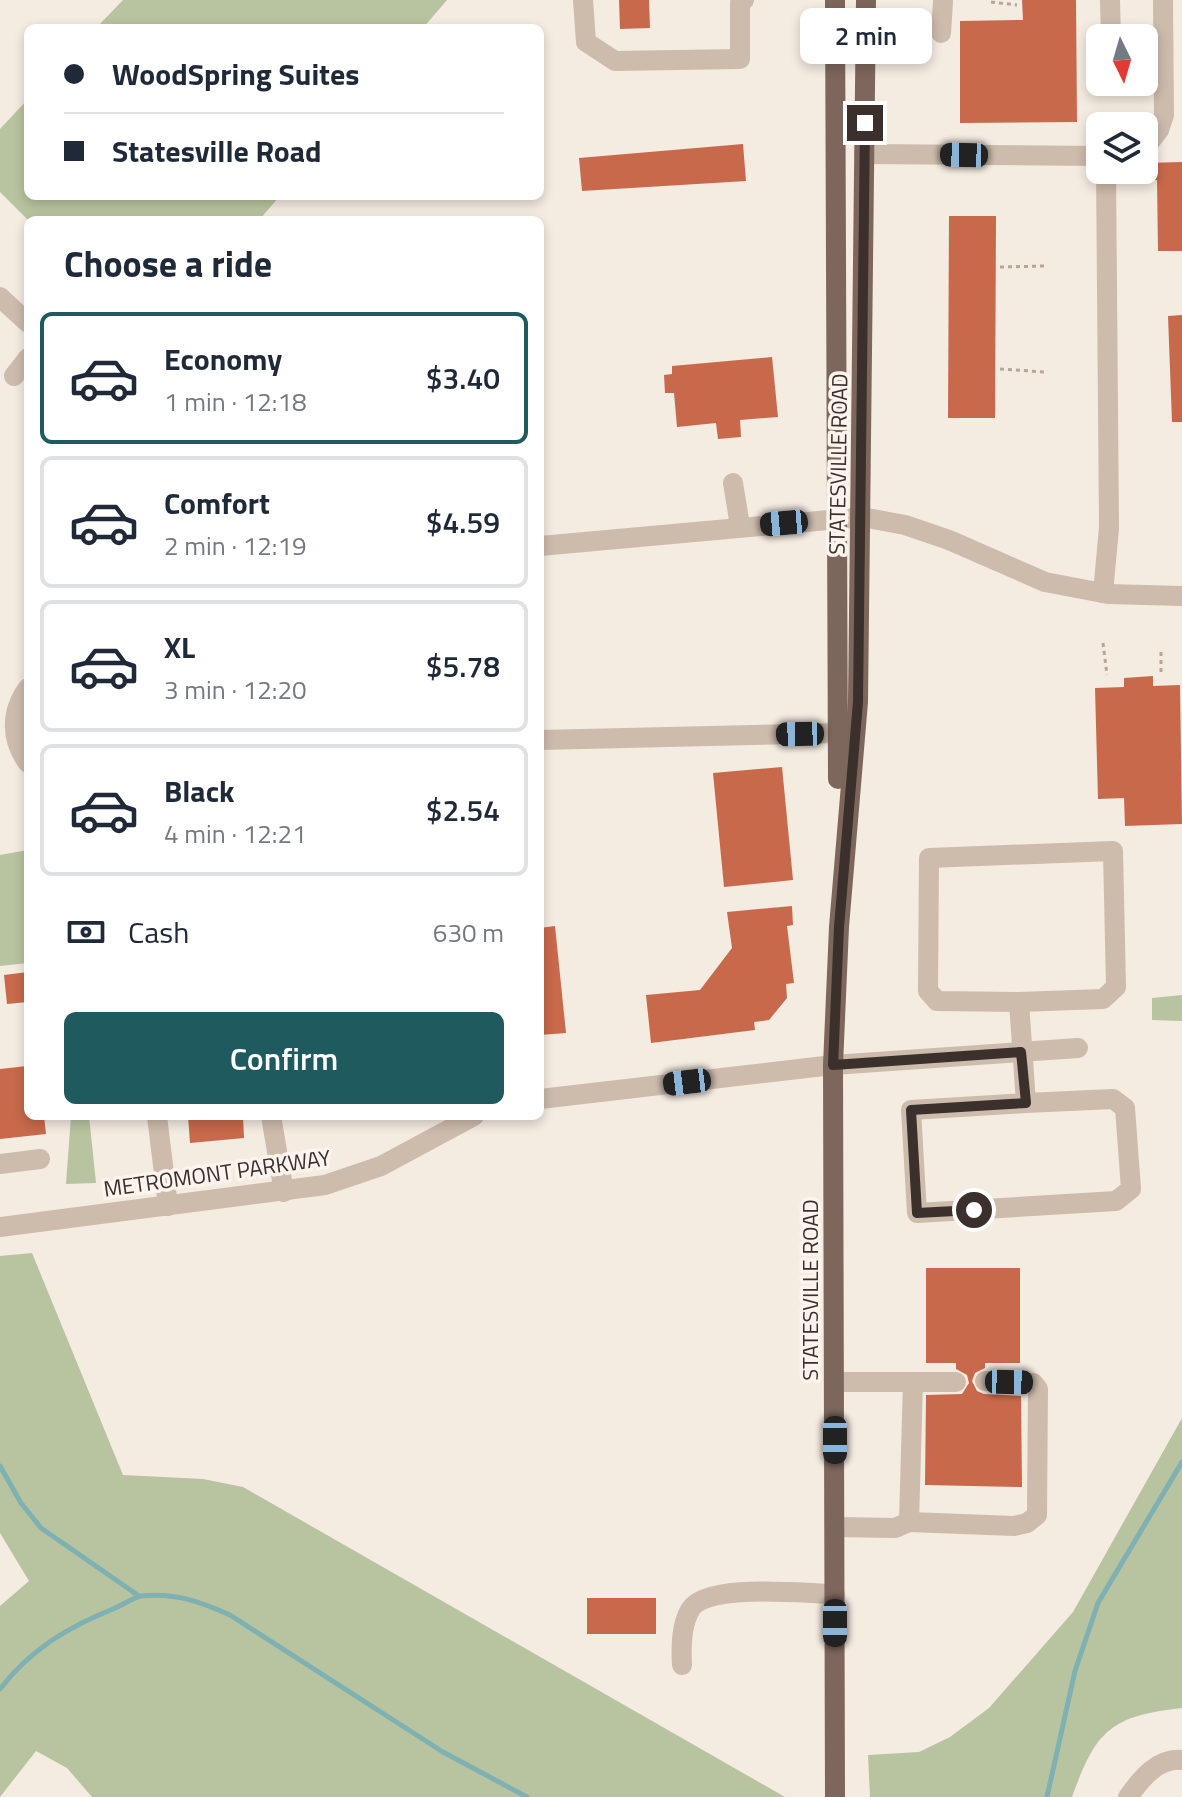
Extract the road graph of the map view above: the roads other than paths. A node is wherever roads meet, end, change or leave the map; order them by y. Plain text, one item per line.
1 (583, 0) edge
2 (744, 0) edge
3 (835, 0) edge
4 (866, 0) edge
5 (1110, 0) edge
6 (1163, 0) edge
7 (943, 2) edge
8 (1173, 22) edge
9 (1111, 24) edge
10 (941, 33) dead end
11 (1158, 131) edge
12 (864, 154) junction
13 (1086, 156) edge
14 (1106, 184) edge
15 (0, 297) edge
16 (24, 319) edge
17 (24, 363) edge
18 (14, 376) dead end
19 (733, 483) dead end
20 (862, 517) junction
21 (839, 518) junction
22 (740, 526) junction
23 (544, 546) edge
24 (1103, 593) junction
25 (1182, 596) edge
26 (24, 693) edge
27 (838, 733) junction
28 (544, 740) edge
29 (24, 755) edge
30 (839, 927) junction
31 (1019, 1002) junction
32 (1078, 1048) dead end
33 (1021, 1052) junction
34 (833, 1065) junction
35 (544, 1099) edge
36 (1026, 1103) junction
37 (157, 1120) edge
38 (272, 1120) edge
39 (466, 1120) edge
40 (40, 1159) dead end
41 (0, 1164) edge
42 (284, 1192) junction
43 (168, 1206) junction
44 (0, 1227) edge
45 (985, 1381) dead end
46 (834, 1382) junction
47 (913, 1382) junction
48 (956, 1382) dead end
49 (909, 1522) junction
50 (835, 1527) junction
51 (835, 1594) junction
52 (682, 1665) dead end
53 (1182, 1760) edge
54 (835, 1797) edge
55 (1128, 1797) edge

1 - 2 street
3 - 21 main road, STATESVILLE ROAD
4 - 12 main road, STATESVILLE ROAD
5 - 9 street
6 - 8 street
7 - 10 street
8 - 11 street
12 - 13 street
12 - 20 main road, STATESVILLE ROAD
14 - 24 street
15 - 16 street
17 - 18 street
19 - 22 street
20 - 21 street
20 - 24 street
20 - 30 main road, STATESVILLE ROAD
21 - 22 street
21 - 27 main road, STATESVILLE ROAD
22 - 23 street
24 - 25 street
26 - 29 street
27 - 28 street
27 - 30 main road, STATESVILLE ROAD
30 - 34 main road, STATESVILLE ROAD
31 - 31 street
31 - 33 street
32 - 33 street
33 - 34 street
33 - 36 street
34 - 35 street
34 - 46 main road, STATESVILLE ROAD
36 - 36 street
37 - 43 street
38 - 42 street
39 - 42 street, METROMONT PARKWAY
40 - 41 street
42 - 43 street, METROMONT PARKWAY
43 - 44 street, METROMONT PARKWAY
45 - 49 street
46 - 47 street
46 - 50 main road, STATESVILLE ROAD
47 - 48 street
47 - 49 street
49 - 50 street
50 - 51 main road, STATESVILLE ROAD
51 - 52 street
51 - 54 main road, STATESVILLE ROAD
53 - 55 street

